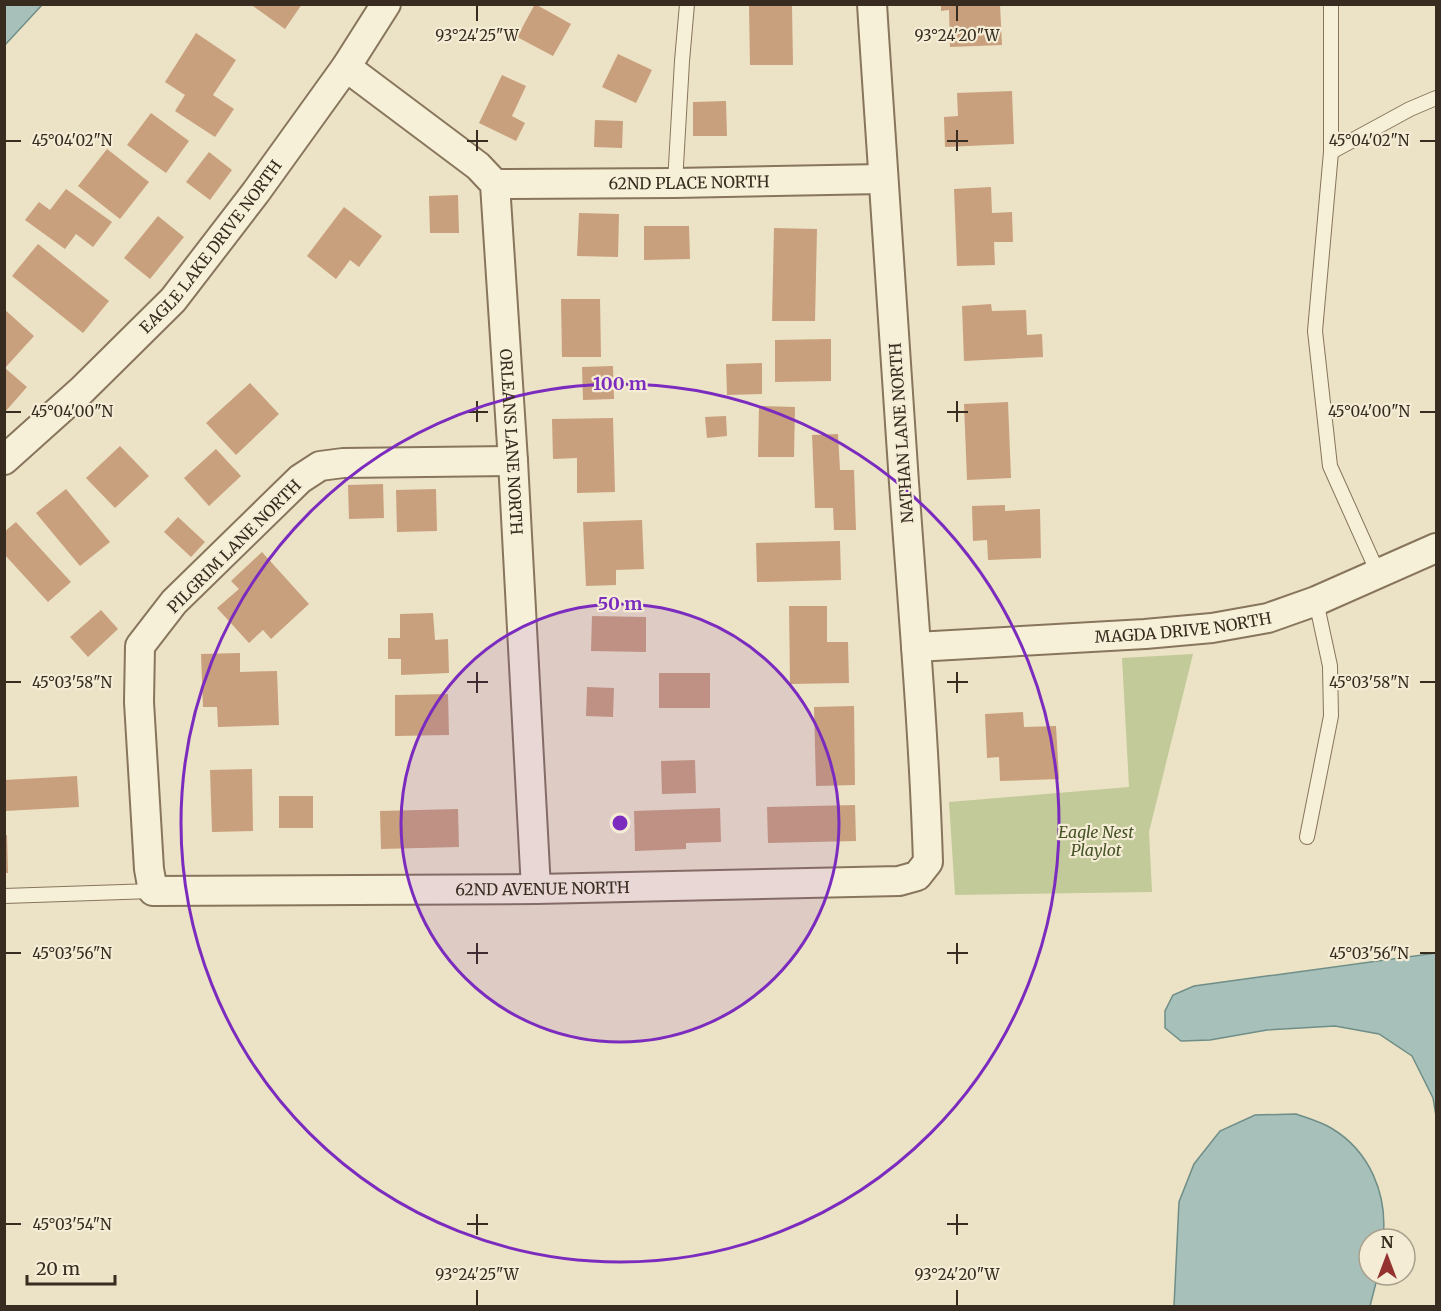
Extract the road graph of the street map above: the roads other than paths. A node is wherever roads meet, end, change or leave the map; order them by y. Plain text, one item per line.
1 (386, 4) edge
2 (687, 4) edge
3 (872, 4) edge
4 (1331, 4) edge
5 (346, 67) junction
6 (1437, 98) edge
7 (1331, 152) junction
8 (882, 179) junction
9 (675, 183) junction
10 (495, 184) junction
11 (4, 460) edge
12 (513, 461) junction
13 (1437, 548) edge
14 (1378, 573) junction
15 (1316, 601) junction
16 (916, 647) junction
17 (1307, 837) dead end
18 (928, 862) joint
19 (536, 889) junction
20 (153, 891) junction
21 (4, 896) edge

1 - 5 street, EAGLE LAKE DRIVE NORTH
2 - 9 lane
3 - 8 street, NATHAN LANE NORTH
4 - 7 lane
5 - 10 street
5 - 11 street, EAGLE LAKE DRIVE NORTH
6 - 7 lane
7 - 14 lane
8 - 9 street, 62ND PLACE NORTH
8 - 16 street, NATHAN LANE NORTH
9 - 10 street, 62ND PLACE NORTH
10 - 12 street, ORLEANS LANE NORTH
12 - 19 street, ORLEANS LANE NORTH
12 - 20 street, PILGRIM LANE NORTH
13 - 14 street, MAGDA DRIVE NORTH
14 - 15 street, MAGDA DRIVE NORTH
15 - 16 street, MAGDA DRIVE NORTH
15 - 17 lane
16 - 18 street, NATHAN LANE NORTH
18 - 19 street, 62ND AVENUE NORTH
19 - 20 street, 62ND AVENUE NORTH
20 - 21 lane

